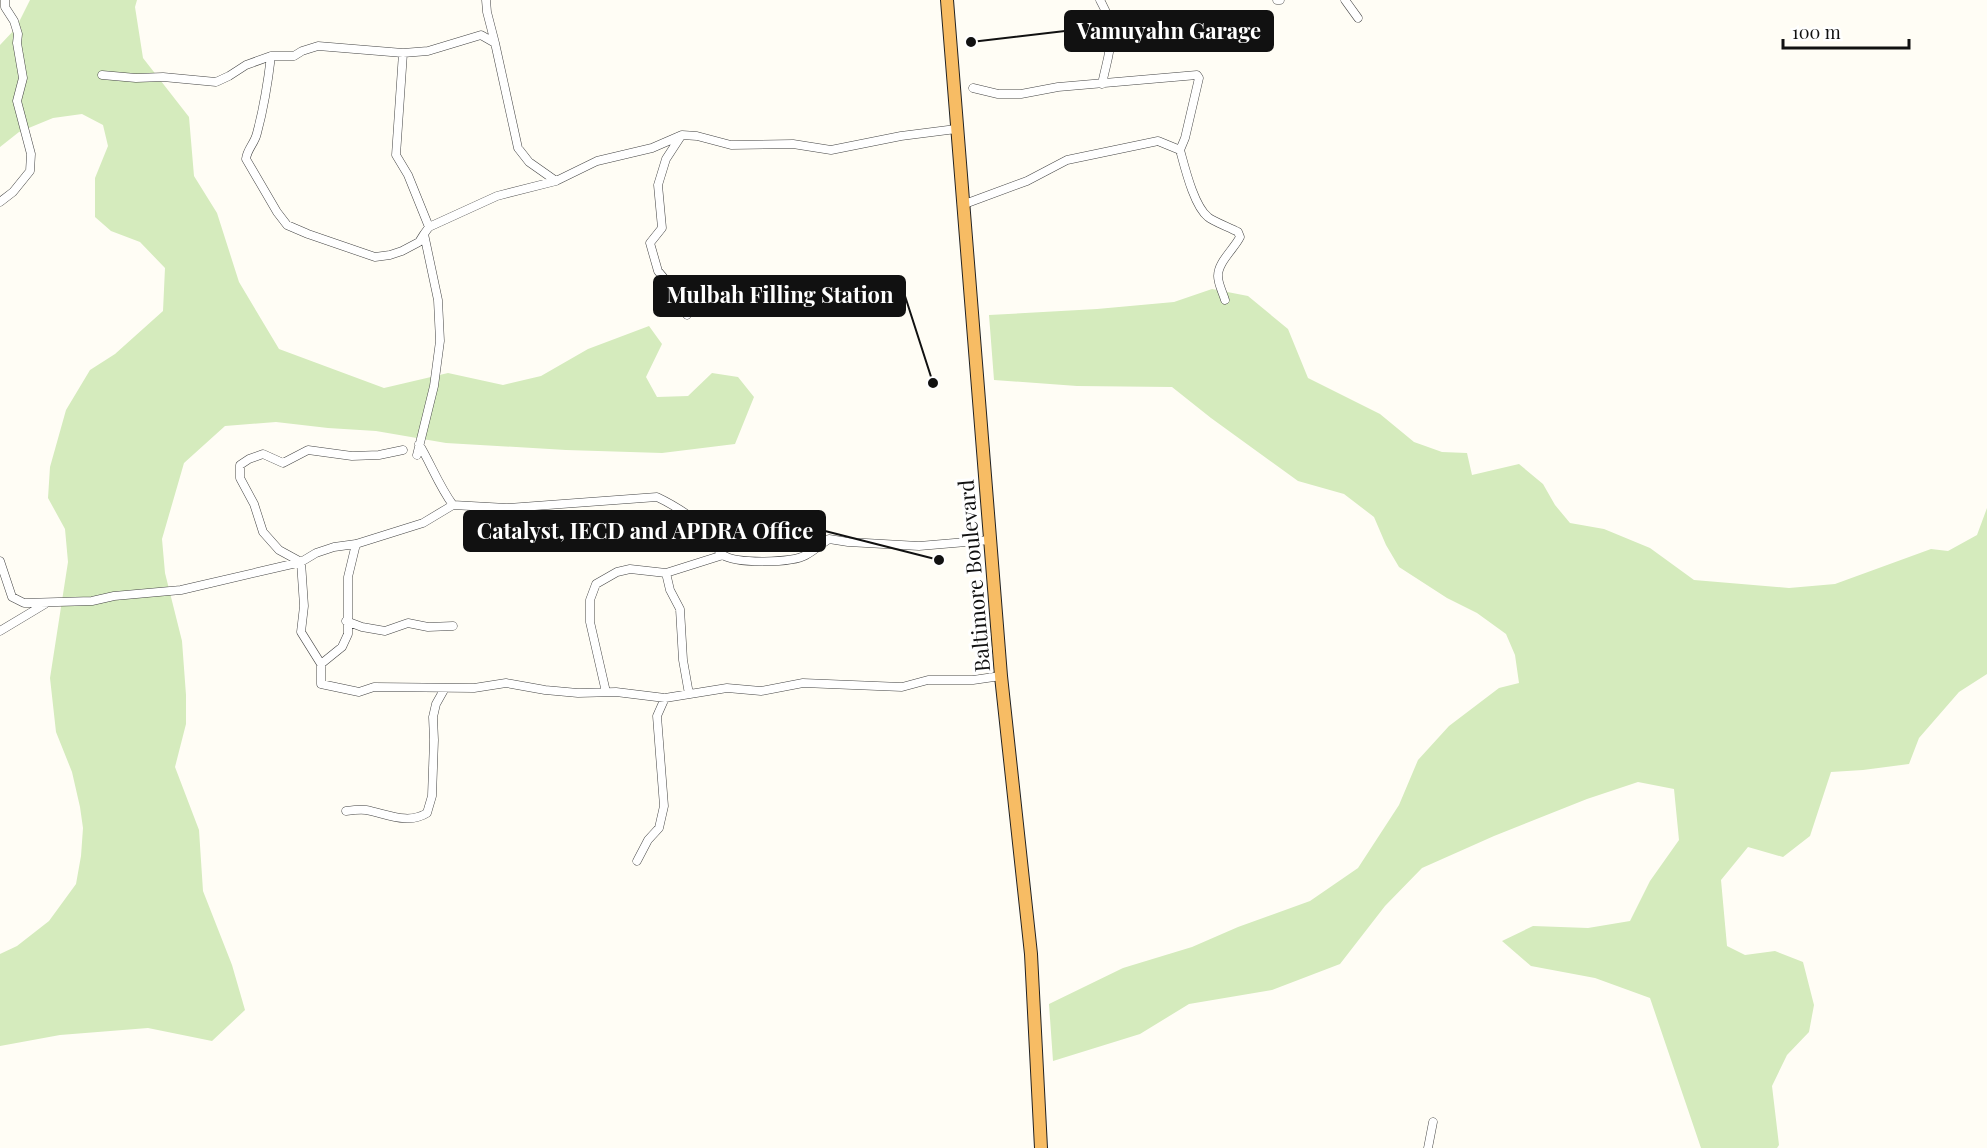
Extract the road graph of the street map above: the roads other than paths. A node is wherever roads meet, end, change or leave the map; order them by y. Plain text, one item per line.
1 (5, 0) edge
2 (486, 0) edge
3 (947, 0) edge
4 (1100, 0) edge
5 (1345, 0) edge
6 (1358, 18) dead end
7 (495, 43) junction
8 (404, 52) junction
9 (271, 56) junction
10 (102, 75) dead end
11 (1102, 84) junction
12 (973, 88) dead end
13 (956, 129) junction
14 (682, 135) junction
15 (1179, 150) junction
16 (556, 181) junction
17 (0, 202) edge
18 (962, 205) junction
19 (426, 231) junction
20 (1225, 300) dead end
21 (687, 315) dead end
22 (419, 443) junction
23 (403, 450) dead end
24 (417, 455) dead end
25 (453, 505) junction
26 (990, 540) junction
27 (356, 544) junction
28 (723, 555) junction
29 (0, 561) edge
30 (301, 562) junction
31 (666, 573) junction
32 (47, 602) junction
33 (346, 621) junction
34 (453, 626) dead end
35 (0, 631) edge
36 (321, 664) junction
37 (1001, 676) junction
38 (445, 688) junction
39 (606, 692) junction
40 (689, 694) junction
41 (665, 699) junction
42 (346, 811) dead end
43 (637, 861) dead end
44 (1433, 1122) dead end
45 (1041, 1148) edge
46 (1428, 1148) edge

1 - 17 street
2 - 7 street
3 - 13 highway, Baltimore Boulevard
4 - 11 street
5 - 6 street
7 - 8 street
7 - 16 street
8 - 9 street
8 - 19 street
9 - 10 street
9 - 19 street
11 - 12 street
11 - 15 street
13 - 14 street
13 - 18 highway, Baltimore Boulevard
14 - 16 street
14 - 21 street
15 - 18 street
15 - 20 street
16 - 19 street
18 - 26 highway, Baltimore Boulevard
19 - 22 street
22 - 24 street
22 - 25 street
23 - 30 street
25 - 27 street
25 - 28 street
26 - 28 street
26 - 37 highway, Baltimore Boulevard
27 - 30 street
27 - 33 street
28 - 31 street
29 - 32 street
30 - 32 street
30 - 36 street
31 - 39 street
31 - 40 street
32 - 35 street
33 - 34 street
33 - 36 street
36 - 38 street
37 - 40 street
37 - 45 highway, Baltimore Boulevard
38 - 39 street
38 - 42 street
39 - 41 street
40 - 41 street
41 - 43 street
44 - 46 street

